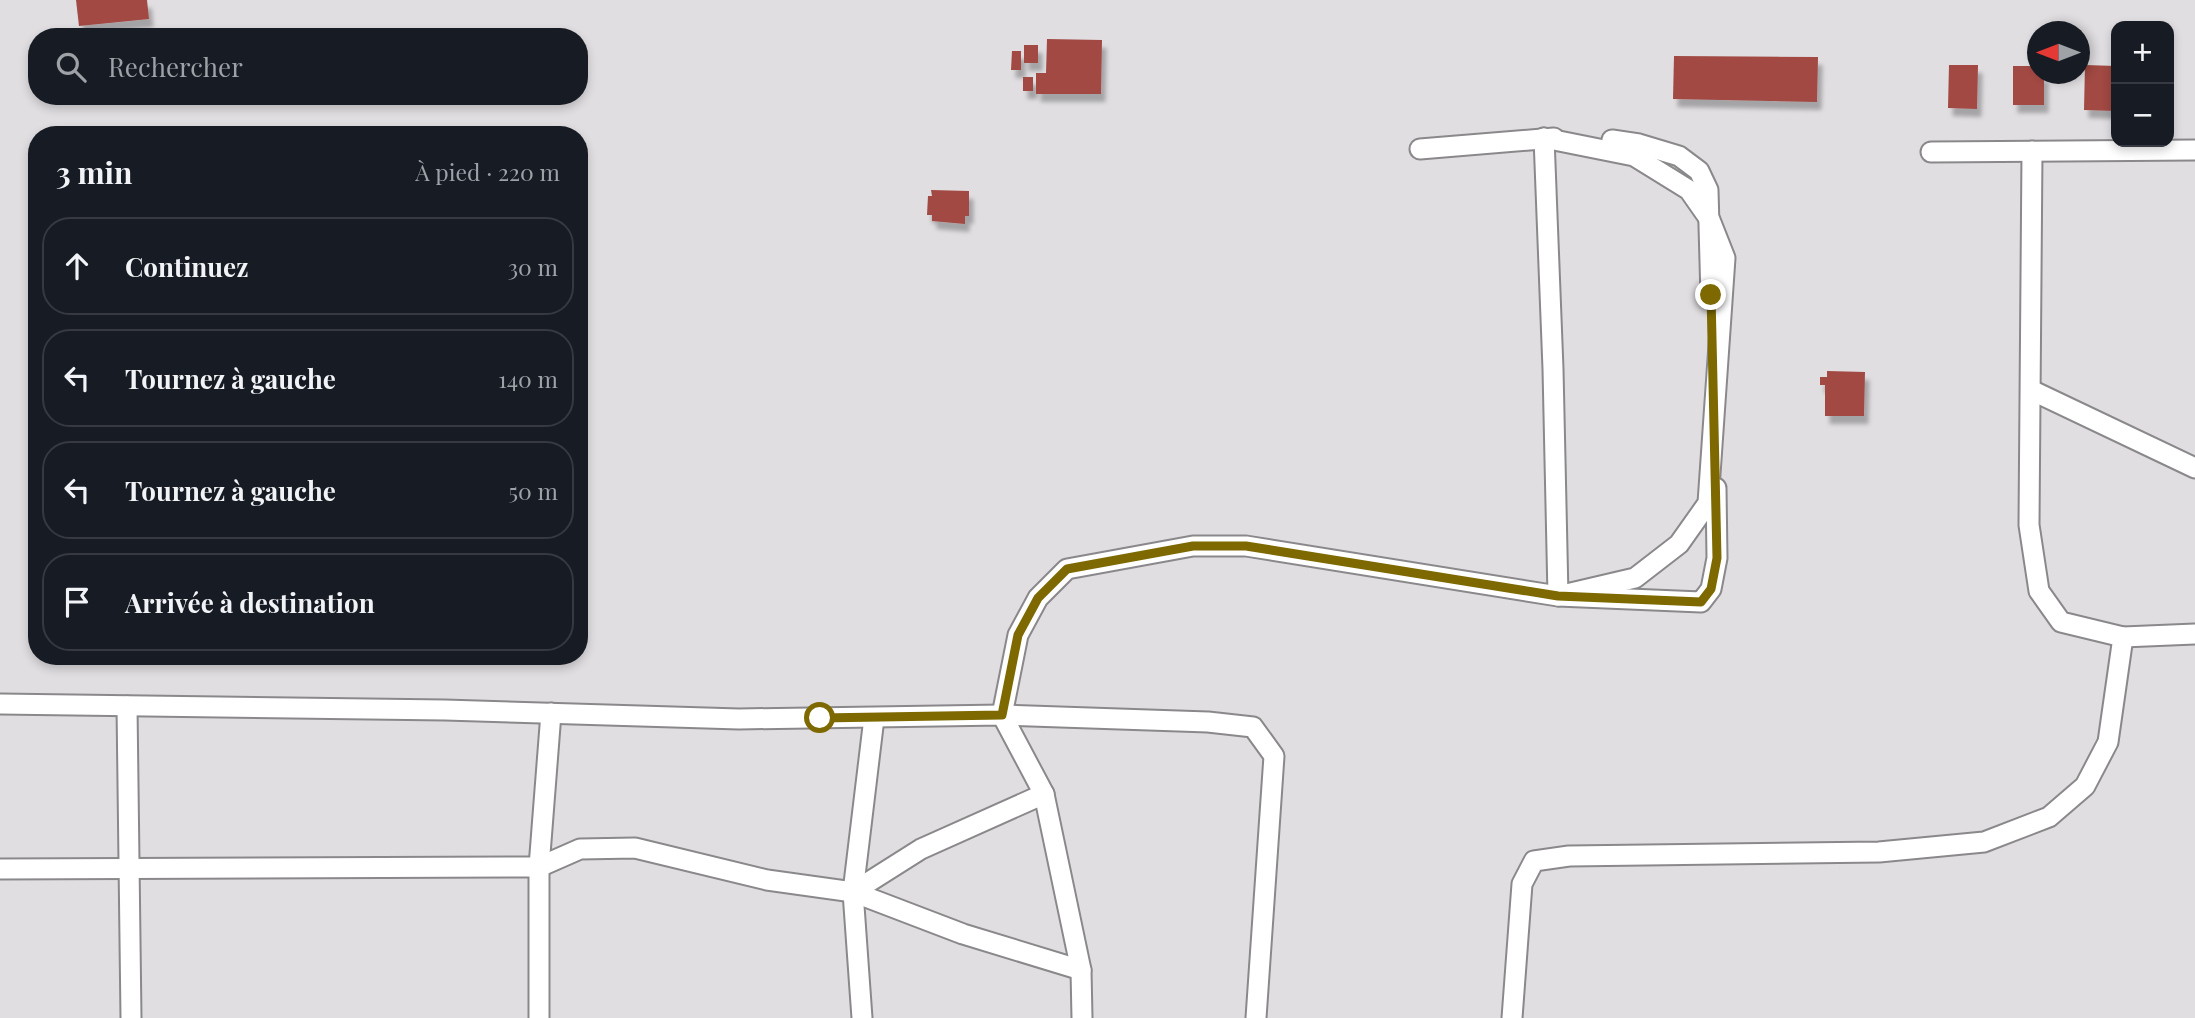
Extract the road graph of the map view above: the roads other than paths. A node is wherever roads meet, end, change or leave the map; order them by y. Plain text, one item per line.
1 (1544, 138) junction
2 (1420, 149) dead end
3 (2032, 150) junction
4 (2195, 150) edge
5 (1931, 152) dead end
6 (2031, 390) junction
7 (2195, 468) edge
8 (1558, 596) junction
9 (2195, 634) edge
10 (2123, 637) junction
11 (0, 704) edge
12 (127, 706) junction
13 (551, 713) junction
14 (1002, 715) junction
15 (874, 718) junction
16 (1044, 794) junction
17 (539, 867) junction
18 (130, 868) junction
19 (0, 869) edge
20 (853, 892) junction
21 (1081, 970) junction
22 (131, 1018) edge
23 (539, 1018) edge
24 (862, 1018) edge
25 (1082, 1018) edge
26 (1256, 1018) edge
27 (1512, 1018) edge

1 - 2 lane
1 - 8 lane
1 - 8 lane
1 - 8 lane
3 - 4 lane
3 - 5 lane
3 - 6 lane
6 - 7 lane
6 - 10 lane
8 - 14 lane
9 - 10 lane
10 - 27 lane
11 - 12 lane
12 - 13 lane
12 - 18 lane
13 - 15 lane
13 - 17 lane
14 - 15 lane
14 - 16 lane
14 - 26 lane
15 - 20 lane
16 - 20 lane
16 - 21 lane
17 - 18 lane
17 - 20 lane
17 - 23 lane
18 - 19 lane
18 - 22 lane
20 - 21 lane
20 - 24 lane
21 - 25 lane

